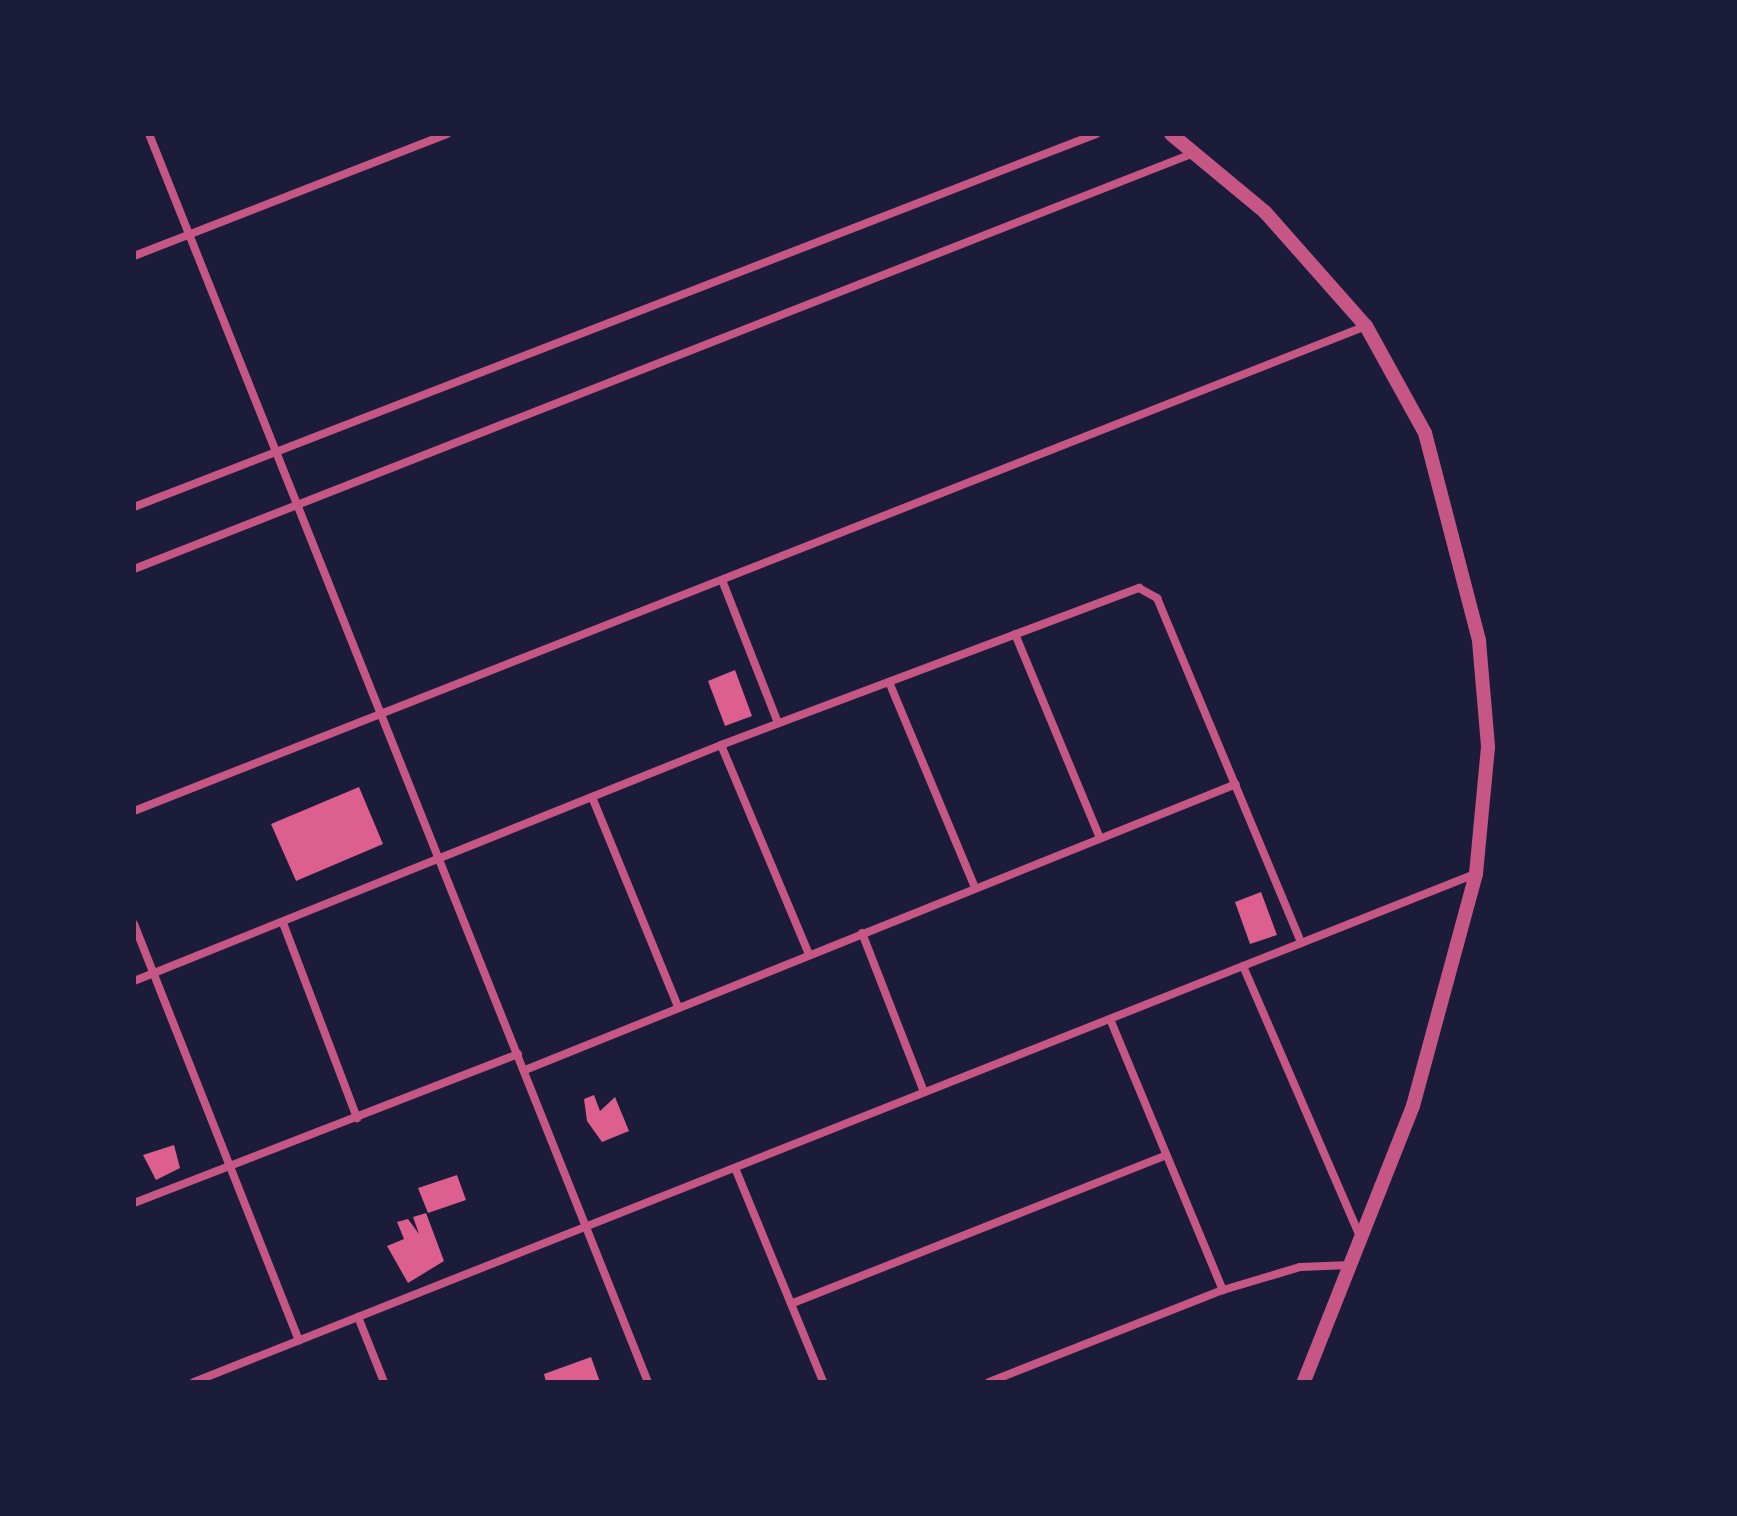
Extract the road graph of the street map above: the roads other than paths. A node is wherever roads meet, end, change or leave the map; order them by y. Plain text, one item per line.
1 (149, 134) edge
2 (447, 134) edge
3 (1096, 134) edge
4 (1171, 134) edge
5 (1194, 153) junction
6 (188, 235) junction
7 (134, 256) edge
8 (1366, 326) junction
9 (273, 453) junction
10 (134, 507) edge
11 (297, 507) junction
12 (134, 569) edge
13 (722, 580) junction
14 (1015, 634) junction
15 (889, 682) junction
16 (383, 714) junction
17 (778, 723) junction
18 (721, 745) junction
19 (1236, 784) junction
20 (592, 797) junction
21 (134, 811) edge
22 (1100, 838) junction
23 (441, 860) junction
24 (1476, 874) junction
25 (975, 888) junction
26 (283, 923) junction
27 (134, 924) edge
28 (862, 933) junction
29 (1301, 943) junction
30 (809, 954) junction
31 (1243, 966) junction
32 (152, 973) junction
33 (134, 981) edge
34 (678, 1007) junction
35 (1110, 1019) junction
36 (518, 1054) junction
37 (525, 1070) junction
38 (924, 1092) junction
39 (357, 1118) junction
40 (1166, 1155) junction
41 (231, 1166) junction
42 (735, 1168) junction
43 (134, 1203) edge
44 (588, 1226) junction
45 (1364, 1244) junction
46 (1355, 1265) junction
47 (1223, 1290) junction
48 (793, 1303) junction
49 (358, 1317) junction
50 (299, 1341) junction
51 (194, 1382) edge
52 (384, 1382) edge
53 (648, 1382) edge
54 (823, 1382) edge
55 (989, 1382) edge
56 (1304, 1382) edge

1 - 6 street
2 - 6 street
3 - 9 street
4 - 5 street
5 - 8 street
5 - 11 street
6 - 7 street
6 - 9 street
8 - 13 street
8 - 24 street
9 - 10 street
9 - 11 street
11 - 12 street
11 - 16 street
13 - 16 street
13 - 17 street
14 - 15 street
14 - 19 street
14 - 22 street
15 - 17 street
15 - 25 street
16 - 21 street
16 - 23 street
17 - 18 street
18 - 20 street
18 - 30 street
19 - 22 street
19 - 29 street
20 - 23 street
20 - 34 street
22 - 25 street
23 - 26 street
23 - 36 street
24 - 29 street
24 - 45 street
25 - 28 street
26 - 32 street
26 - 39 street
27 - 32 street
28 - 30 street
28 - 38 street
29 - 31 street
30 - 34 street
31 - 35 street
31 - 45 street
32 - 33 street
32 - 41 street
34 - 37 street
35 - 38 street
35 - 40 street
36 - 37 street
36 - 39 street
37 - 44 street
38 - 42 street
39 - 41 street
40 - 47 street
40 - 48 street
41 - 43 street
41 - 50 street
42 - 44 street
42 - 48 street
44 - 49 street
44 - 53 street
45 - 46 street
46 - 47 street
46 - 56 street
47 - 55 street
48 - 54 street
49 - 50 street
49 - 52 street
50 - 51 street

